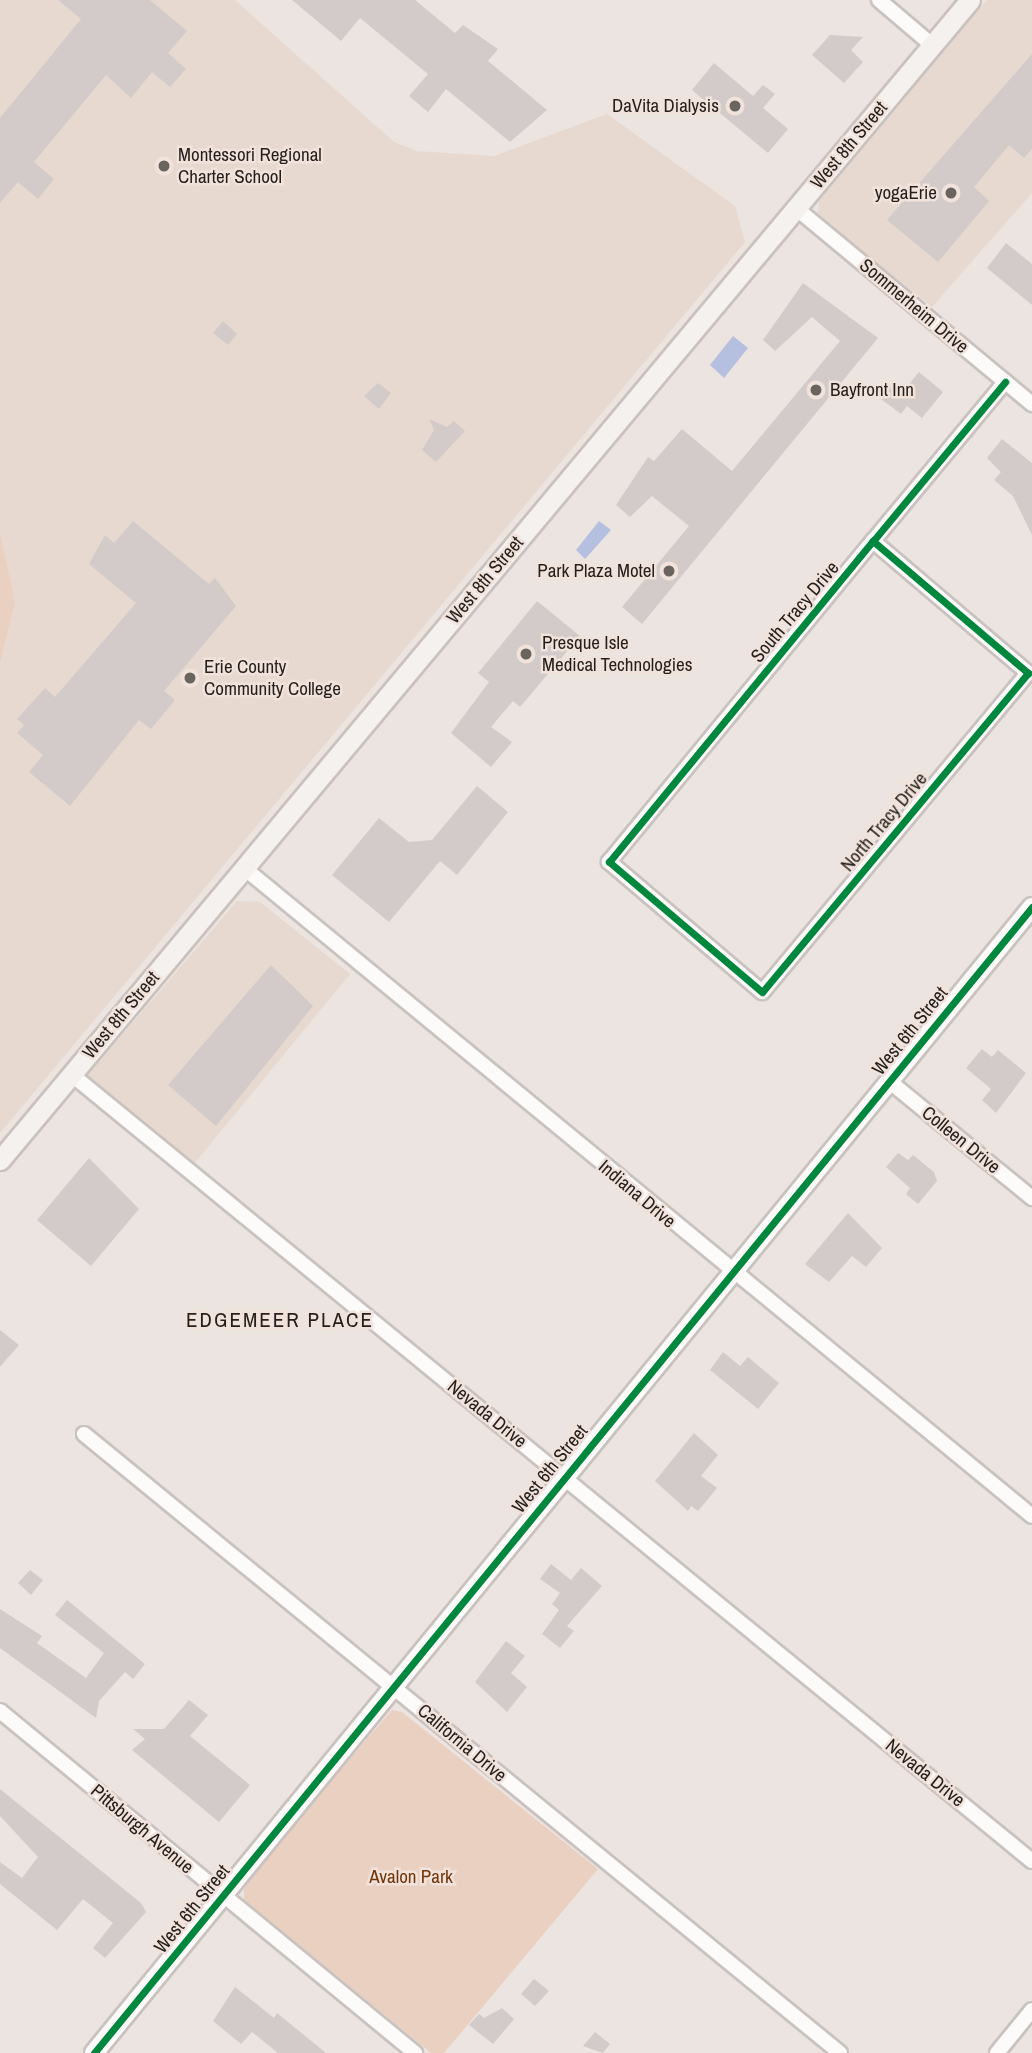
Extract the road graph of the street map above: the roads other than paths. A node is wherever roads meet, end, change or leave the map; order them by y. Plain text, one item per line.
1 (879, 0) edge
2 (970, 0) edge
3 (932, 45) junction
4 (796, 208) junction
5 (1005, 382) junction
6 (1032, 404) edge
7 (873, 541) junction
8 (609, 862) joint
9 (244, 868) junction
10 (1032, 906) edge
11 (71, 1074) junction
12 (890, 1081) junction
13 (0, 1160) edge
14 (1032, 1198) edge
15 (731, 1272) junction
16 (84, 1434) dead end
17 (564, 1476) junction
18 (1032, 1516) edge
19 (394, 1687) junction
20 (0, 1712) edge
21 (1032, 1861) edge
22 (223, 1896) junction
23 (1032, 2010) edge
24 (94, 2053) edge
25 (415, 2053) edge
26 (840, 2053) edge
27 (996, 2053) edge

1 - 3 street
2 - 3 main road, West 8th Street
3 - 4 main road, West 8th Street
4 - 5 street, Sommerheim Drive
4 - 9 main road, West 8th Street
5 - 6 street, Sommerheim Drive
5 - 7 street, South Tracy Drive
7 - 8 street, South Tracy Drive
7 - 8 street, North Tracy Drive
9 - 11 main road, West 8th Street
9 - 15 street, Indiana Drive
10 - 12 street, West 6th Street
11 - 13 main road, West 8th Street
11 - 17 street, Nevada Drive
12 - 14 street, Colleen Drive
12 - 15 street, West 6th Street
15 - 17 street, West 6th Street
15 - 18 street, Indiana Drive
16 - 19 street, California Drive
17 - 19 street, West 6th Street
17 - 21 street, Nevada Drive
19 - 22 street, West 6th Street
19 - 26 street, California Drive
20 - 22 street, Pittsburgh Avenue
22 - 24 street, West 6th Street
22 - 25 street, Pittsburgh Avenue
23 - 27 street

